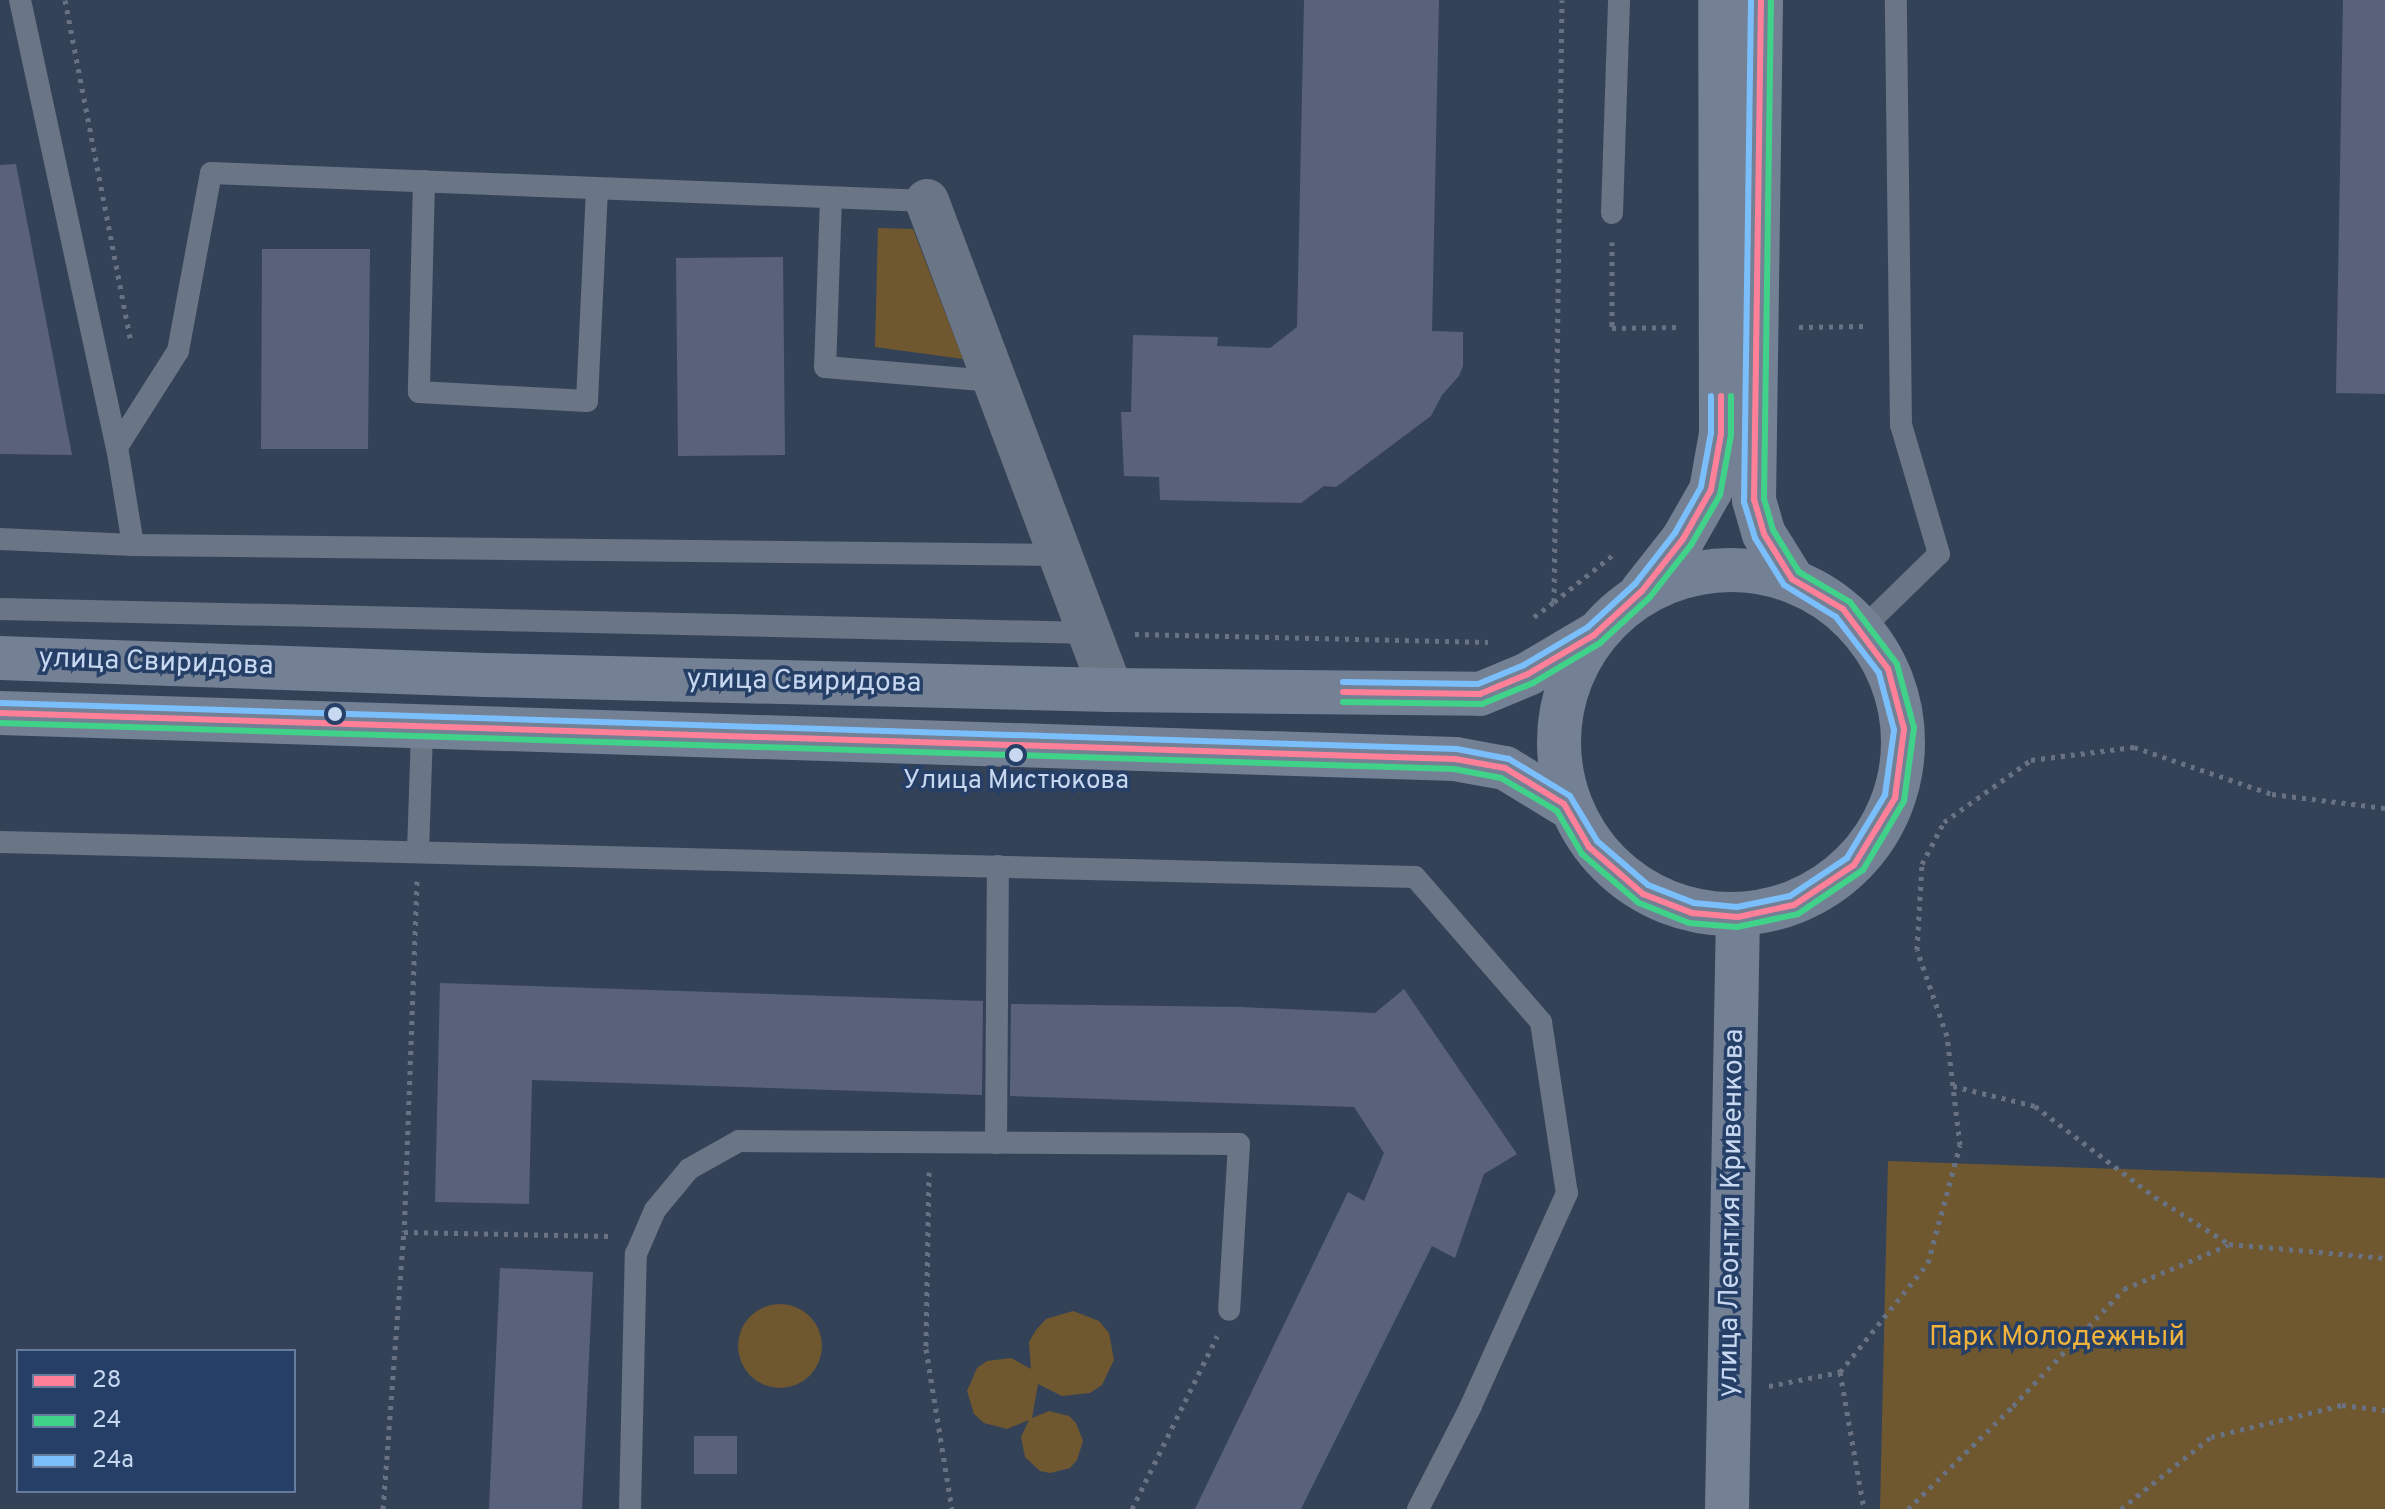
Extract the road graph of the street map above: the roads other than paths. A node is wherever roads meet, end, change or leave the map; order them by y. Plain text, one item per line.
1 (20, 0) edge
2 (1619, 0) edge
3 (1720, 0) edge
4 (1761, 0) edge
5 (1896, 0) edge
6 (424, 181) junction
7 (597, 188) junction
8 (831, 198) junction
9 (927, 201) joint
10 (1612, 213) road end
11 (993, 381) junction
12 (117, 447) junction
13 (0, 539) edge
14 (133, 545) junction
15 (1058, 555) junction
16 (1792, 579) junction
17 (1642, 591) junction
18 (0, 609) edge
19 (1860, 631) junction
20 (1088, 633) junction
21 (1594, 635) junction
22 (0, 658) edge
23 (1111, 690) junction
24 (0, 713) edge
25 (422, 729) junction
26 (1564, 804) junction
27 (0, 842) edge
28 (418, 852) junction
29 (998, 866) junction
30 (1738, 917) junction
31 (996, 1143) junction
32 (1229, 1310) road end
33 (630, 1509) edge
34 (1418, 1509) edge
35 (1727, 1509) edge

1 - 12 lane
2 - 10 lane
3 - 17 street
4 - 16 street
5 - 19 lane
6 - 7 lane
6 - 7 lane
6 - 12 lane
7 - 8 lane
8 - 9 lane
8 - 11 lane
9 - 11 street
11 - 15 street
12 - 14 lane
13 - 14 lane
14 - 15 lane
15 - 20 street
16 - 17 street
16 - 19 street
17 - 21 street
18 - 20 lane
19 - 30 street
20 - 23 street
21 - 23 street, улица Свиридова
21 - 26 street
22 - 23 street, улица Свиридова
24 - 25 street, улица Свиридова
25 - 26 street, улица Свиридова
25 - 28 lane
26 - 30 street
27 - 28 lane
28 - 29 lane
29 - 31 lane
29 - 34 lane
30 - 35 street, улица Леонтия Кривенкова
31 - 32 lane
31 - 33 lane

